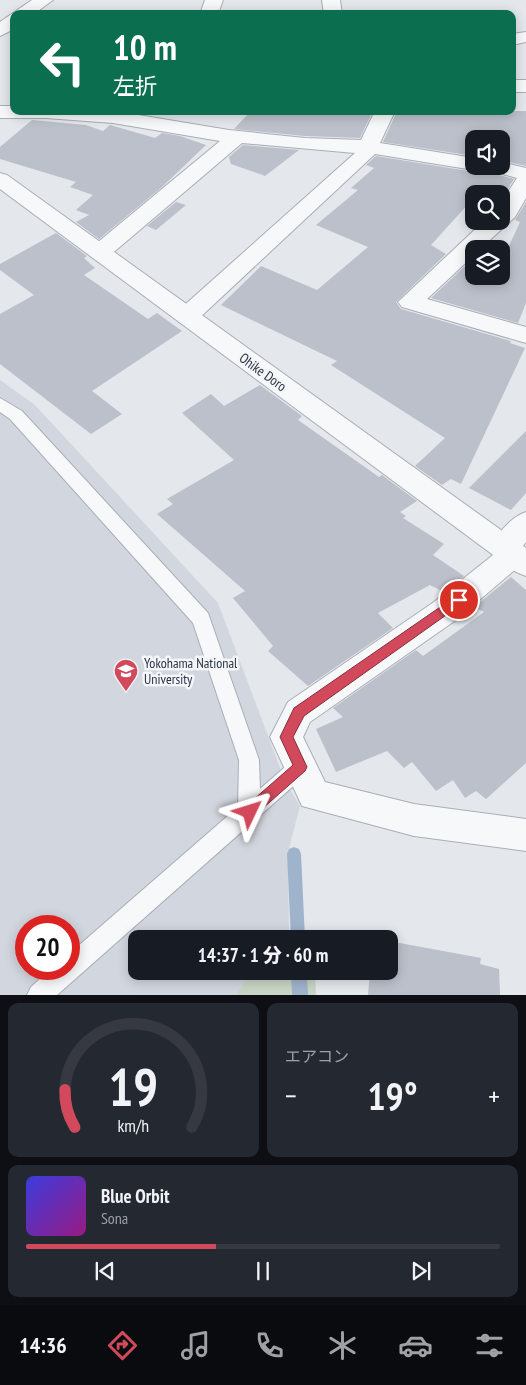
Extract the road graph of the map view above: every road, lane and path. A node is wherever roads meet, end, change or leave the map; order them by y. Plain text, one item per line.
1 (44, 0) edge
2 (28, 10) edge
3 (123, 115) edge
4 (383, 115) edge
5 (237, 137) junction
6 (368, 147) junction
7 (465, 163) edge
8 (510, 170) edge
9 (526, 174) edge
10 (0, 179) edge
11 (526, 180) edge
12 (510, 207) edge
13 (487, 230) edge
14 (100, 252) junction
15 (187, 316) junction
16 (526, 335) edge
17 (0, 404) edge
18 (526, 523) edge
19 (514, 556) edge
20 (300, 767) junction
21 (250, 812) junction
22 (526, 835) edge
23 (39, 995) edge

1 - 2 street
3 - 5 street
4 - 6 street
5 - 6 street
5 - 14 street
6 - 7 street
6 - 15 street
8 - 9 street
10 - 14 street, Ohike Doro
11 - 12 street
13 - 16 street
14 - 15 street, Ohike Doro
15 - 19 street, Ohike Doro
17 - 21 lane
18 - 19 street
19 - 20 street
20 - 21 lane
20 - 22 street
21 - 23 lane

